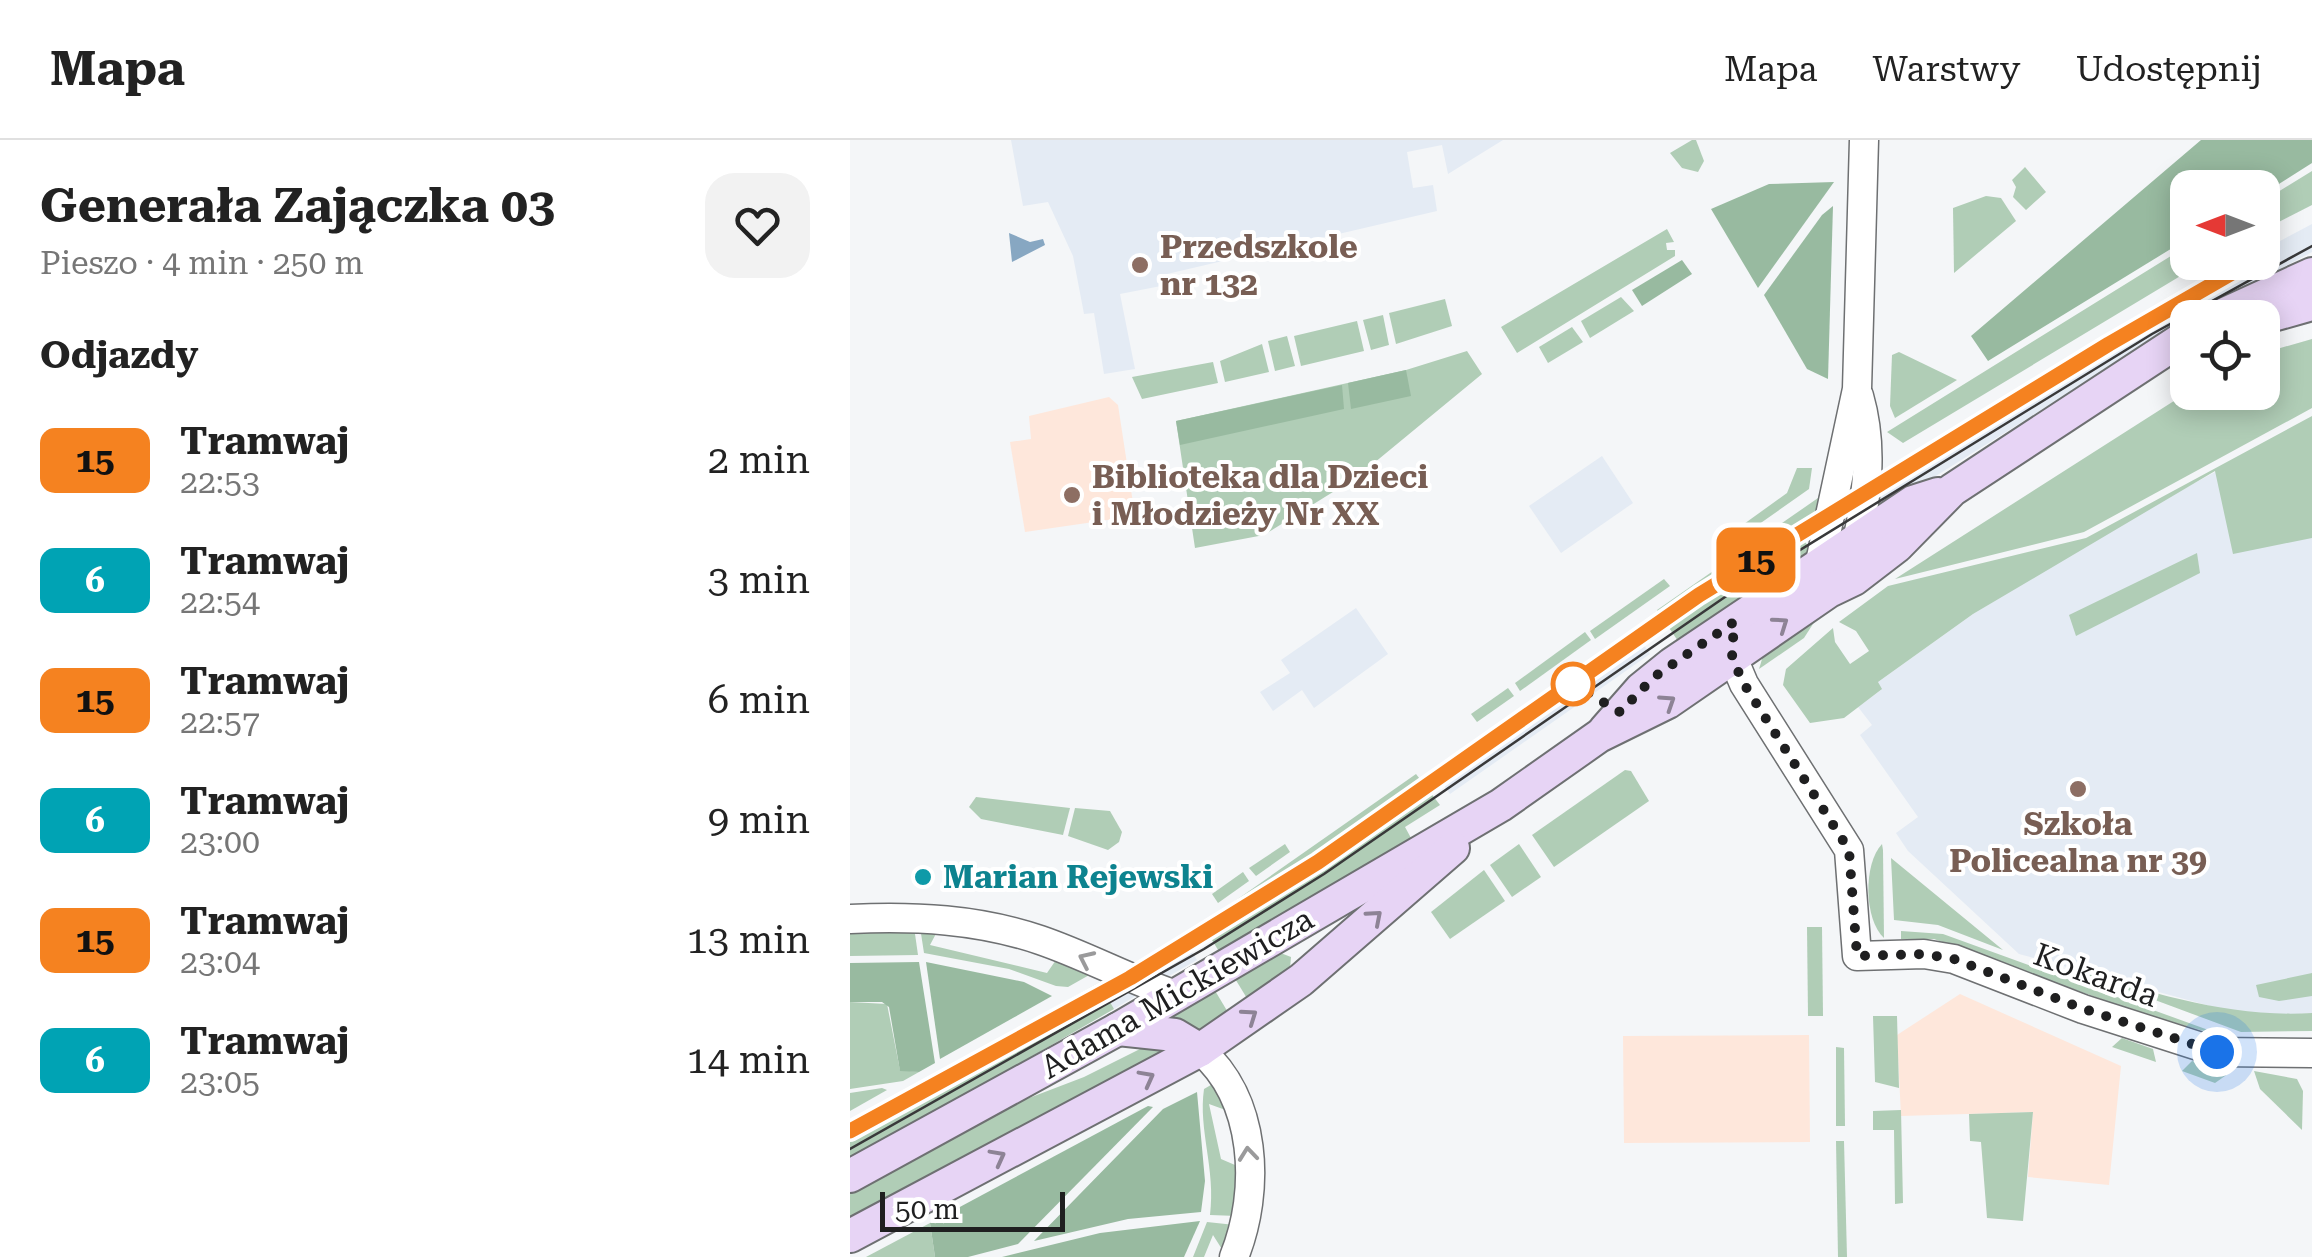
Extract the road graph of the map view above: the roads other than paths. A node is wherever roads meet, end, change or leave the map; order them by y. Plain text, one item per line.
1 (1864, 140) edge
2 (2312, 274) edge
3 (2255, 300) edge
4 (2312, 304) edge
5 (2280, 313) edge
6 (2170, 348) edge
7 (2170, 360) edge
8 (2119, 384) junction
9 (1857, 390) junction
10 (1952, 490) junction
11 (1858, 538) junction
12 (1824, 577) junction
13 (1734, 622) junction
14 (1732, 658) junction
15 (1599, 736) junction
16 (1501, 805) junction
17 (850, 919) edge
18 (1285, 930) junction
19 (1301, 980) junction
20 (1176, 996) junction
21 (1118, 1028) junction
22 (1200, 1050) junction
23 (2312, 1054) edge
24 (850, 1176) edge
25 (850, 1236) edge
26 (1234, 1257) edge

1 - 9 street
2 - 3 main road
4 - 5 main road
6 - 8 main road, Adama Mickiewicza
7 - 8 main road, Adama Mickiewicza
8 - 10 main road, Adama Mickiewicza
9 - 11 street
9 - 12 street
10 - 11 main road, Adama Mickiewicza
10 - 12 main road, Adama Mickiewicza
11 - 12 main road, Adama Mickiewicza
12 - 13 main road, Adama Mickiewicza
14 -> 12 main road, Adama Mickiewicza
13 - 14 street
13 - 15 main road, Adama Mickiewicza
15 -> 14 main road, Adama Mickiewicza
14 - 23 street, Kokarda
15 - 16 main road, Adama Mickiewicza
16 - 18 main road, Adama Mickiewicza
19 -> 16 main road, Adama Mickiewicza
20 -> 17 street
18 - 19 main road
18 - 20 main road, Adama Mickiewicza
22 -> 19 main road, Adama Mickiewicza
20 - 21 main road, Adama Mickiewicza
21 - 22 main road
21 - 24 main road, Adama Mickiewicza
25 -> 22 main road, Adama Mickiewicza
26 -> 22 street

